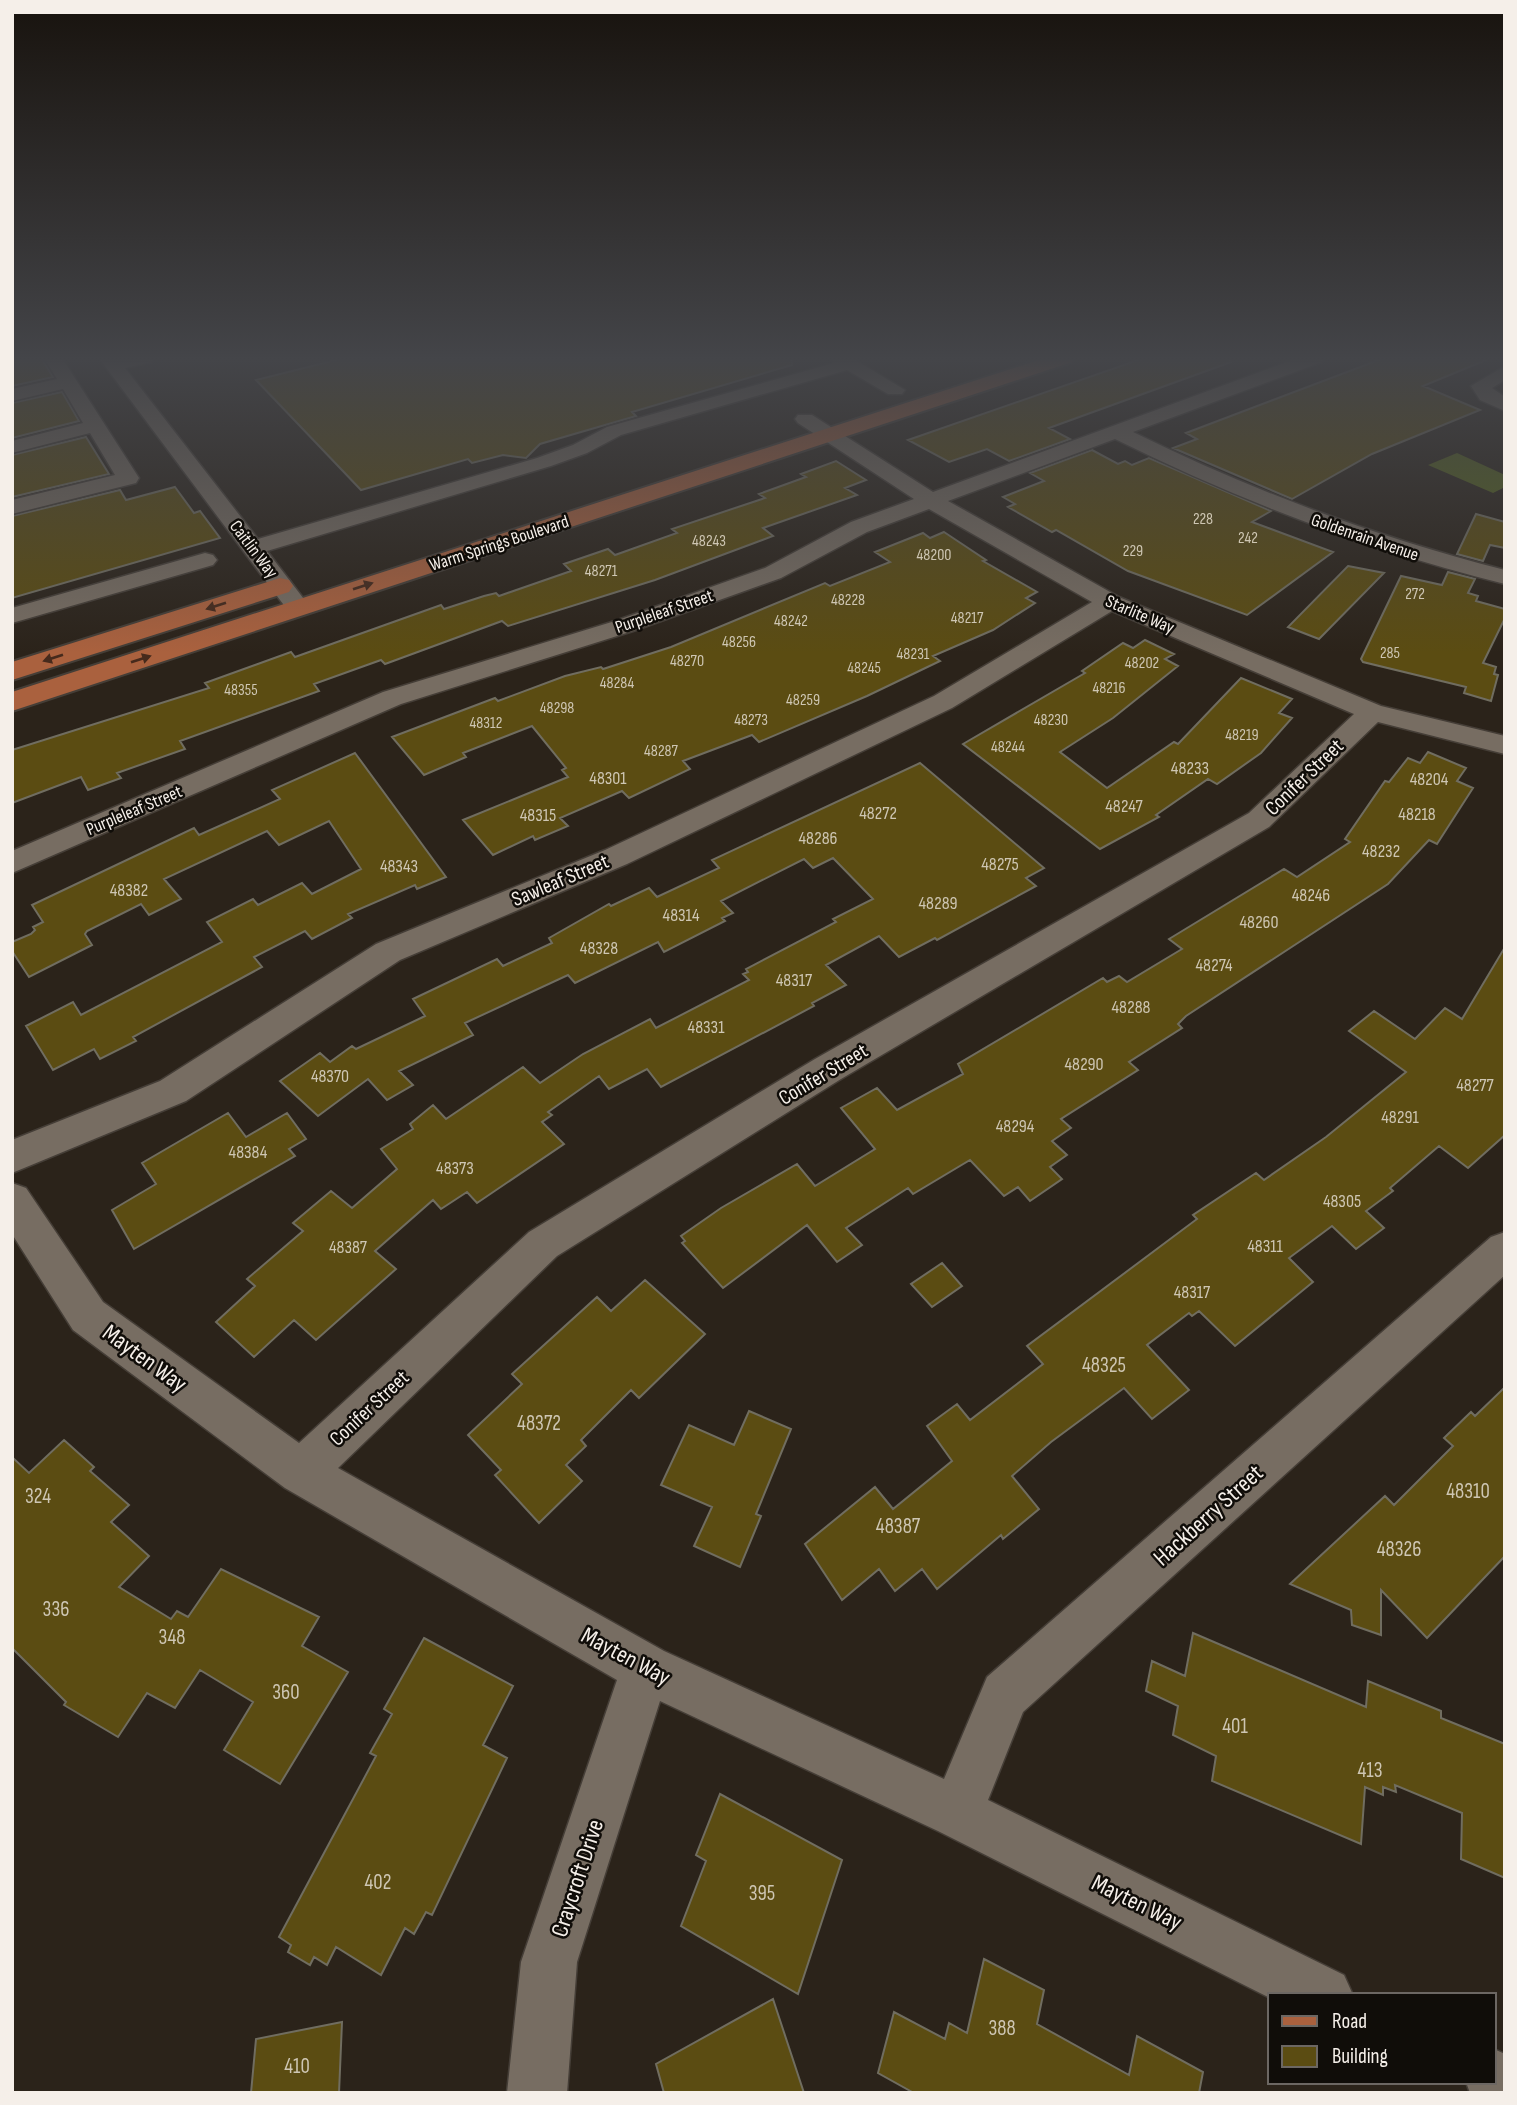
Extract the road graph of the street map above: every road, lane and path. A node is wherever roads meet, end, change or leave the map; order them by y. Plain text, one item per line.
1 (114, 456) edge
2 (182, 456) edge
3 (560, 456) edge
4 (687, 456) edge
5 (735, 456) edge
6 (874, 456) edge
7 (1046, 456) edge
8 (1168, 456) edge
9 (681, 458) dead end
10 (930, 499) junction
11 (12, 507) edge
12 (253, 548) junction
13 (205, 561) dead end
14 (1505, 577) edge
15 (294, 581) junction
16 (1110, 602) junction
17 (298, 607) junction
18 (12, 616) edge
19 (12, 671) edge
20 (12, 702) edge
21 (1372, 712) junction
22 (1505, 745) edge
23 (12, 863) edge
24 (12, 1157) edge
25 (12, 1200) edge
26 (1505, 1250) edge
27 (301, 1472) junction
28 (646, 1669) junction
29 (957, 1812) junction
30 (1320, 1993) edge
31 (537, 2093) edge

1 - 11 street
2 - 12 street, Caitlin Way
3 - 12 street
4 - 9 main road
17 -> 5 main road, Warm Springs Boulevard
6 - 10 street, Starlite Way
7 - 10 street, Purpleleaf Street
8 - 14 street, Goldenrain Avenue
10 - 16 street, Starlite Way
10 - 23 street, Purpleleaf Street
12 - 15 street, Caitlin Way
13 - 18 street
15 - 17 street, Caitlin Way
15 -> 19 main road
16 - 21 street, Starlite Way
16 - 24 street, Sawleaf Street
20 -> 17 main road, Warm Springs Boulevard
21 - 22 street, Starlite Way
21 - 27 street, Conifer Street
25 - 27 street, Mayten Way
26 - 29 street, Hackberry Street
27 - 28 street, Mayten Way
28 - 29 street, Mayten Way
28 - 31 street, Craycroft Drive
29 - 30 street, Mayten Way

